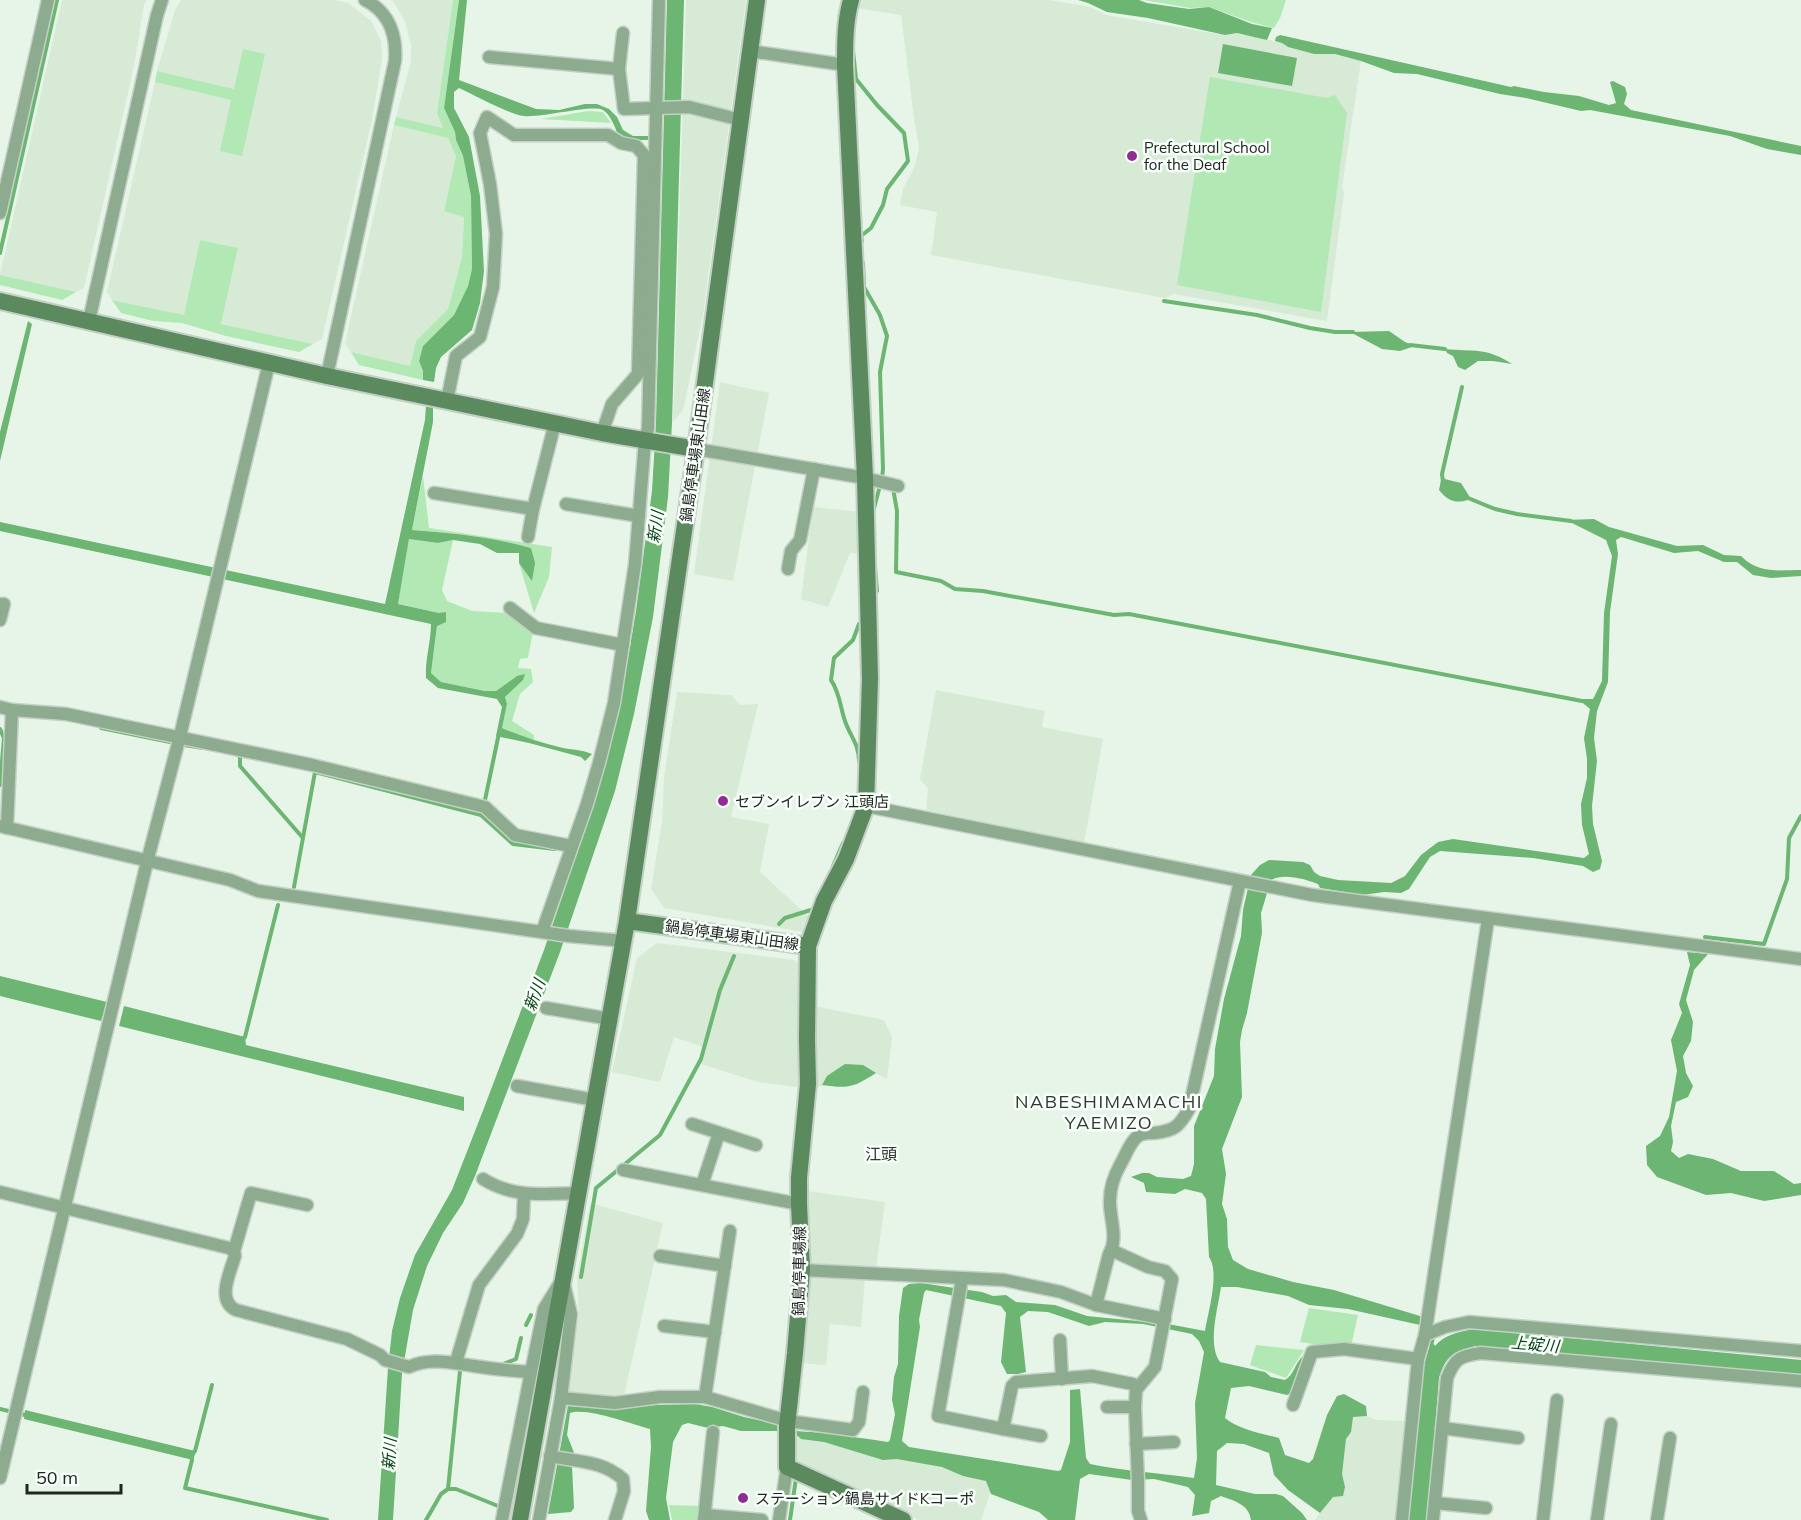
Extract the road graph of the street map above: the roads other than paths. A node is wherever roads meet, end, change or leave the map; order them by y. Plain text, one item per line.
1 (48, 0) edge
2 (162, 0) edge
3 (365, 0) edge
4 (659, 0) edge
5 (757, 0) edge
6 (851, 0) edge
7 (623, 33) dead end
8 (750, 51) junction
9 (489, 57) dead end
10 (845, 65) junction
11 (619, 69) junction
12 (658, 107) junction
13 (741, 120) junction
14 (0, 213) edge
15 (0, 301) edge
16 (89, 321) junction
17 (269, 363) junction
18 (327, 376) junction
19 (447, 401) junction
20 (555, 423) junction
21 (602, 433) junction
22 (648, 440) junction
23 (696, 450) junction
24 (814, 469) junction
25 (883, 482) junction
26 (434, 493) dead end
27 (566, 504) dead end
28 (533, 509) junction
29 (639, 516) junction
30 (528, 537) dead end
31 (788, 568) dead end
32 (0, 604) edge
33 (510, 608) dead end
34 (0, 620) edge
35 (623, 645) junction
36 (6, 709) edge
37 (180, 736) junction
38 (866, 806) junction
39 (4, 827) edge
40 (571, 846) junction
41 (147, 862) junction
42 (1244, 882) junction
43 (1488, 919) junction
44 (627, 921) junction
45 (543, 932) junction
46 (624, 941) junction
47 (808, 946) junction
48 (1801, 959) edge
49 (546, 1008) dead end
50 (610, 1019) junction
51 (517, 1086) dead end
52 (595, 1100) junction
53 (692, 1124) dead end
54 (719, 1133) junction
55 (756, 1145) dead end
56 (622, 1170) dead end
57 (483, 1179) dead end
58 (702, 1185) junction
59 (0, 1192) edge
60 (578, 1193) junction
61 (524, 1194) junction
62 (799, 1204) junction
63 (307, 1205) dead end
64 (65, 1208) junction
65 (730, 1231) dead end
66 (1111, 1250) junction
67 (234, 1251) junction
68 (660, 1256) dead end
69 (725, 1266) junction
70 (802, 1270) junction
71 (563, 1280) junction
72 (961, 1282) junction
73 (1096, 1305) junction
74 (1164, 1324) junction
75 (664, 1326) dead end
76 (715, 1332) junction
77 (1425, 1335) junction
78 (1060, 1340) dead end
79 (1801, 1351) edge
80 (1418, 1359) junction
81 (456, 1362) junction
82 (531, 1372) junction
83 (1062, 1379) junction
84 (1801, 1381) edge
85 (1137, 1387) junction
86 (863, 1392) dead end
87 (705, 1397) junction
88 (561, 1398) junction
89 (1557, 1400) dead end
90 (1293, 1405) dead end
91 (1107, 1407) dead end
92 (1135, 1407) junction
93 (1611, 1424) dead end
94 (787, 1428) junction
95 (1442, 1428) junction
96 (1003, 1429) junction
97 (713, 1432) dead end
98 (1041, 1436) dead end
99 (1518, 1438) dead end
100 (1670, 1438) dead end
101 (1174, 1442) dead end
102 (1136, 1444) junction
103 (552, 1457) junction
104 (787, 1467) junction
105 (0, 1478) edge
106 (1435, 1503) junction
107 (1486, 1508) dead end
108 (704, 1517) edge
109 (502, 1520) edge
110 (520, 1520) edge
111 (538, 1520) edge
112 (615, 1520) edge
113 (762, 1520) edge
114 (779, 1520) edge
115 (903, 1520) edge
116 (1141, 1520) edge
117 (1402, 1520) edge
118 (1433, 1520) edge
119 (1543, 1520) edge
120 (1598, 1520) edge
121 (1657, 1520) edge

1 - 14 street
2 - 16 street
3 - 18 street
4 - 12 street
5 - 8 main road, 鍋島停車場東山田線
6 - 10 main road, 鍋島停車場東山田線
7 - 11 street
8 - 10 street
8 - 13 main road, 鍋島停車場東山田線
9 - 11 street
10 - 25 main road, 鍋島停車場東山田線
11 - 12 street
12 - 13 street
12 - 22 street
13 - 23 main road, 鍋島停車場東山田線
15 - 16 main road
16 - 17 main road
17 - 18 main road
17 - 37 street
18 - 19 main road
19 - 20 main road
19 - 21 street
20 - 21 main road
20 - 28 street
21 - 22 main road
22 - 23 main road
22 - 29 street
23 - 24 street
23 - 44 main road, 鍋島停車場東山田線
24 - 25 street
24 - 31 street
25 - 38 main road, 鍋島停車場東山田線
26 - 28 street
27 - 29 street
28 - 30 street
29 - 35 street
32 - 34 street
33 - 35 street
35 - 40 street
36 - 37 street
36 - 39 street
37 - 40 street
37 - 41 street
38 - 42 street
38 - 47 main road, 鍋島停車場東山田線
39 - 41 street
40 - 45 street
41 - 45 street
41 - 64 street
42 - 43 street
42 - 66 street
43 - 48 street
43 - 77 street
44 - 46 main road
44 - 47 main road, 鍋島停車場東山田線
45 - 46 street
46 - 50 main road
47 - 62 main road, 鍋島停車場線
49 - 50 street
50 - 52 main road
51 - 52 street
52 - 60 main road
53 - 54 street
54 - 55 street
54 - 58 street
56 - 58 street
57 - 61 street
58 - 62 street
59 - 64 street
60 - 61 street
60 - 71 main road
61 - 81 street
62 - 70 main road, 鍋島停車場線
63 - 67 street
64 - 67 street
64 - 105 street
65 - 69 street
66 - 73 street
66 - 74 street
67 - 81 street
68 - 69 street
69 - 76 street
70 - 72 street
70 - 94 main road, 鍋島停車場線
71 - 82 street
71 - 88 street
71 - 110 main road
72 - 73 street
72 - 96 street
73 - 74 street
74 - 85 street
75 - 76 street
76 - 87 street
77 - 79 street
77 - 80 street
78 - 83 street
80 - 90 street
80 - 117 street
81 - 82 street
82 - 109 street
83 - 85 street
83 - 96 street
84 - 95 street
85 - 92 street
86 - 94 street
87 - 88 street
87 - 94 street
88 - 103 street
89 - 119 street
91 - 92 street
92 - 102 street
93 - 120 street
94 - 104 main road, 鍋島停車場線
95 - 99 street
95 - 106 street
96 - 98 street
97 - 108 street
100 - 121 street
101 - 102 street
102 - 116 street
103 - 111 street
103 - 112 street
104 - 114 street
104 - 115 main road
106 - 107 street
106 - 118 street
108 - 113 street

